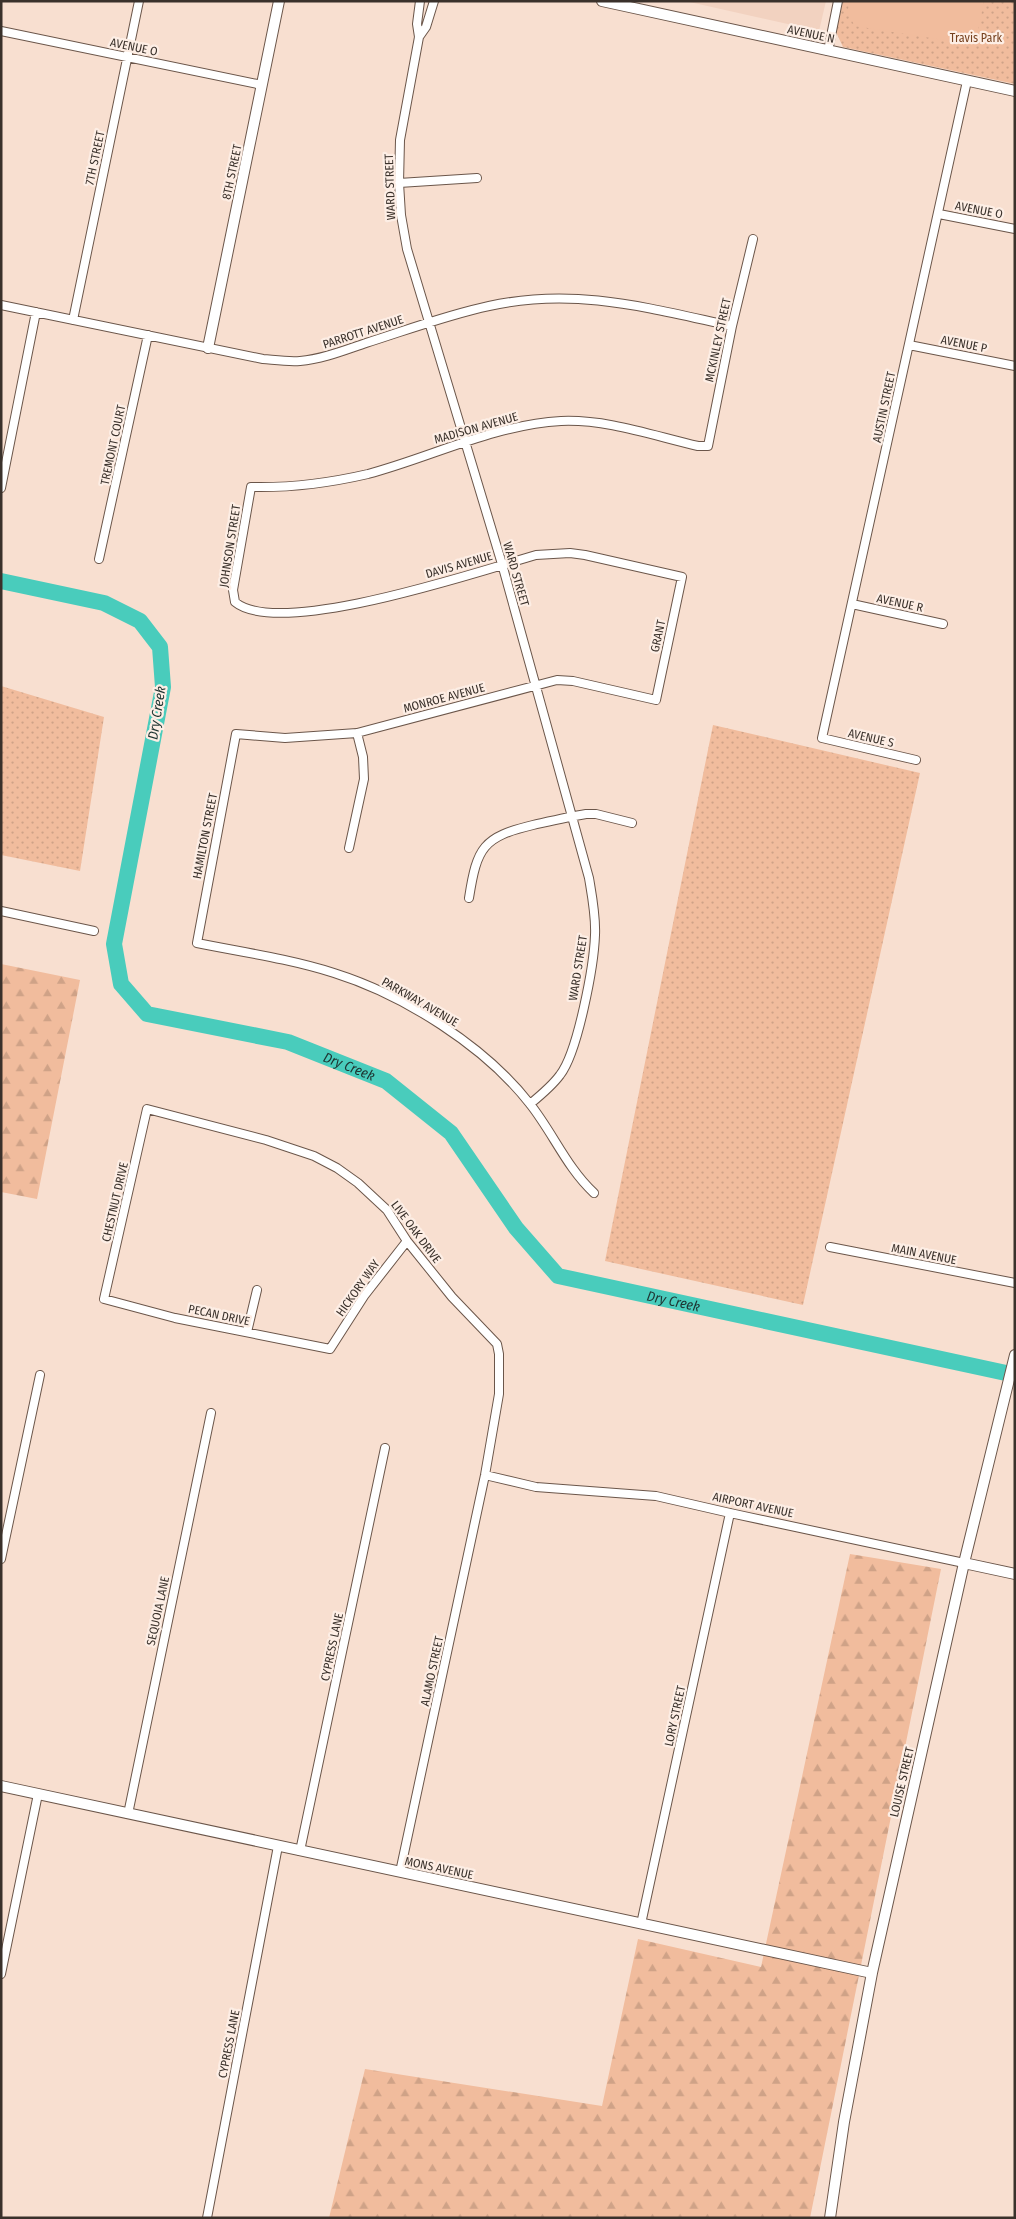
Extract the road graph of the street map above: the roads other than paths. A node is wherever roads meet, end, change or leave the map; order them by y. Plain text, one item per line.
1 (139, 1) edge
2 (279, 1) edge
3 (420, 1) edge
4 (434, 1) edge
5 (602, 1) edge
6 (838, 1) edge
7 (1, 31) edge
8 (419, 37) junction
9 (828, 50) junction
10 (128, 57) junction
11 (967, 81) junction
12 (262, 85) junction
13 (1015, 91) edge
14 (477, 178) dead end
15 (399, 182) junction
16 (939, 214) junction
17 (1015, 229) edge
18 (753, 239) dead end
19 (1, 305) edge
20 (36, 312) junction
21 (73, 320) junction
22 (428, 323) junction
23 (732, 326) junction
24 (148, 335) junction
25 (909, 345) junction
26 (208, 348) junction
27 (1014, 363) edge
28 (465, 442) junction
29 (708, 446) joint
30 (251, 487) joint
31 (1, 488) edge
32 (99, 560) dead end
33 (502, 564) junction
34 (682, 577) joint
35 (852, 604) junction
36 (241, 607) joint
37 (943, 624) dead end
38 (534, 685) junction
39 (656, 700) joint
40 (357, 733) junction
41 (236, 734) joint
42 (822, 738) joint
43 (916, 760) dead end
44 (572, 816) junction
45 (632, 823) dead end
46 (349, 848) dead end
47 (470, 898) dead end
48 (1, 911) edge
49 (94, 931) dead end
50 (197, 943) joint
51 (530, 1104) junction
52 (147, 1109) joint
53 (594, 1193) dead end
54 (407, 1241) junction
55 (830, 1247) dead end
56 (1015, 1283) edge
57 (257, 1290) dead end
58 (104, 1299) joint
59 (248, 1332) junction
60 (330, 1349) joint
61 (1014, 1358) edge
62 (40, 1375) dead end
63 (211, 1413) dead end
64 (386, 1448) dead end
65 (485, 1475) junction
66 (730, 1513) junction
67 (1, 1559) edge
68 (964, 1563) junction
69 (1015, 1574) edge
70 (1, 1786) edge
71 (38, 1794) junction
72 (128, 1814) junction
73 (278, 1846) junction
74 (300, 1851) junction
75 (400, 1872) junction
76 (641, 1924) junction
77 (872, 1973) junction
78 (1, 1974) edge
79 (207, 2218) edge
80 (830, 2218) edge

1 - 10 street, 7TH STREET
2 - 12 street, 8TH STREET
3 - 8 street, WARD STREET
4 - 8 street, WARD STREET
5 - 9 street, AVENUE N
6 - 9 street
7 - 10 street, AVENUE O
8 - 15 street, WARD STREET
9 - 11 street, AVENUE N
10 - 12 street, AVENUE O
10 - 21 street, 7TH STREET
11 - 13 street, AVENUE N
11 - 16 street, AUSTIN STREET
12 - 26 street, 8TH STREET
14 - 15 street
15 - 22 street, WARD STREET
16 - 17 street, AVENUE O
16 - 25 street, AUSTIN STREET
18 - 23 street, MCKINLEY STREET
19 - 20 street, PARROTT AVENUE
20 - 21 street, PARROTT AVENUE
20 - 31 street
21 - 24 street, PARROTT AVENUE
22 - 23 street, PARROTT AVENUE
22 - 26 street, PARROTT AVENUE
22 - 28 street, WARD STREET
23 - 29 street, MCKINLEY STREET
24 - 26 street, PARROTT AVENUE
24 - 32 street, TREMONT COURT
25 - 27 street, AVENUE P
25 - 35 street, AUSTIN STREET
28 - 29 street, MADISON AVENUE
28 - 30 street, MADISON AVENUE
28 - 33 street, WARD STREET
30 - 36 street, JOHNSON STREET
33 - 34 street, DAVIS AVENUE
33 - 36 street, DAVIS AVENUE
33 - 38 street, WARD STREET
34 - 39 street, GRANT
35 - 37 street, AVENUE R
35 - 42 street, AUSTIN STREET
38 - 39 street, MONROE AVENUE
38 - 40 street, MONROE AVENUE
38 - 44 street, WARD STREET
40 - 41 street, MONROE AVENUE
40 - 46 street
41 - 50 street, HAMILTON STREET
42 - 43 street, AVENUE S
44 - 45 street
44 - 47 street
44 - 51 street, WARD STREET
48 - 49 street
50 - 51 street, PARKWAY AVENUE
51 - 53 street, PARKWAY AVENUE
52 - 54 street, LIVE OAK DRIVE
52 - 58 street, CHESTNUT DRIVE
54 - 60 street, HICKORY WAY
54 - 65 street, LIVE OAK DRIVE
55 - 56 street, MAIN AVENUE
57 - 59 street
58 - 59 street, PECAN DRIVE
59 - 60 street, PECAN DRIVE
61 - 68 street, LOUISE STREET
62 - 67 street
63 - 72 street, SEQUOIA LANE
64 - 74 street, CYPRESS LANE
65 - 66 street, AIRPORT AVENUE
65 - 75 street, ALAMO STREET
66 - 68 street, AIRPORT AVENUE
66 - 76 street, LORY STREET
68 - 69 street, AIRPORT AVENUE
68 - 77 street, LOUISE STREET
70 - 71 street, MONS AVENUE
71 - 72 street, MONS AVENUE
71 - 78 street
72 - 73 street, MONS AVENUE
73 - 74 street, MONS AVENUE
73 - 79 street, CYPRESS LANE
74 - 75 street, MONS AVENUE
75 - 76 street, MONS AVENUE
76 - 77 street, MONS AVENUE
77 - 80 street, LOUISE STREET

